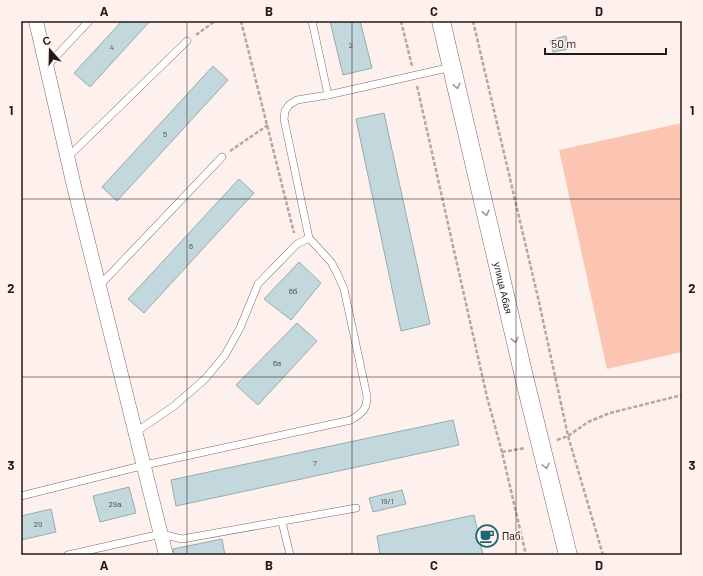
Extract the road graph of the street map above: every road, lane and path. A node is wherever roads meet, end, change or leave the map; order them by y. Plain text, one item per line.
1 (36, 21) edge
2 (89, 21) edge
3 (215, 21) edge
4 (241, 21) edge
5 (312, 21) edge
6 (401, 21) edge
7 (441, 21) edge
8 (473, 21) edge
9 (187, 41) joint
10 (46, 66) junction
11 (453, 67) junction
12 (414, 76) junction
13 (328, 95) junction
14 (268, 125) junction
15 (68, 157) junction
16 (222, 157) joint
17 (310, 238) junction
18 (297, 244) junction
19 (100, 284) junction
20 (682, 395) edge
21 (136, 432) junction
22 (568, 436) junction
23 (145, 465) junction
24 (21, 496) edge
25 (356, 508) dead end
26 (282, 522) junction
27 (161, 534) junction
28 (68, 555) edge
29 (166, 555) edge
30 (290, 555) edge
31 (526, 555) edge
32 (568, 555) edge
33 (603, 555) edge

1 - 10 street
2 - 10 lane
3 - 9 path
4 - 14 path
5 - 13 lane
6 - 12 path
7 - 11 street, улица Абая
8 - 22 path
9 - 15 lane
10 - 15 street
11 - 12 lane
11 -> 32 street, улица Абая
12 - 13 lane
12 - 31 path
13 - 17 lane
14 - 16 path
14 - 18 path
15 - 19 street
16 - 19 lane
17 - 18 lane
17 - 23 lane
18 - 21 lane
19 - 21 street
20 - 22 path
21 - 23 street
22 - 33 path
23 - 24 lane
23 - 27 street
25 - 26 lane
26 - 27 lane
26 - 30 lane
27 - 28 lane
27 - 29 street

